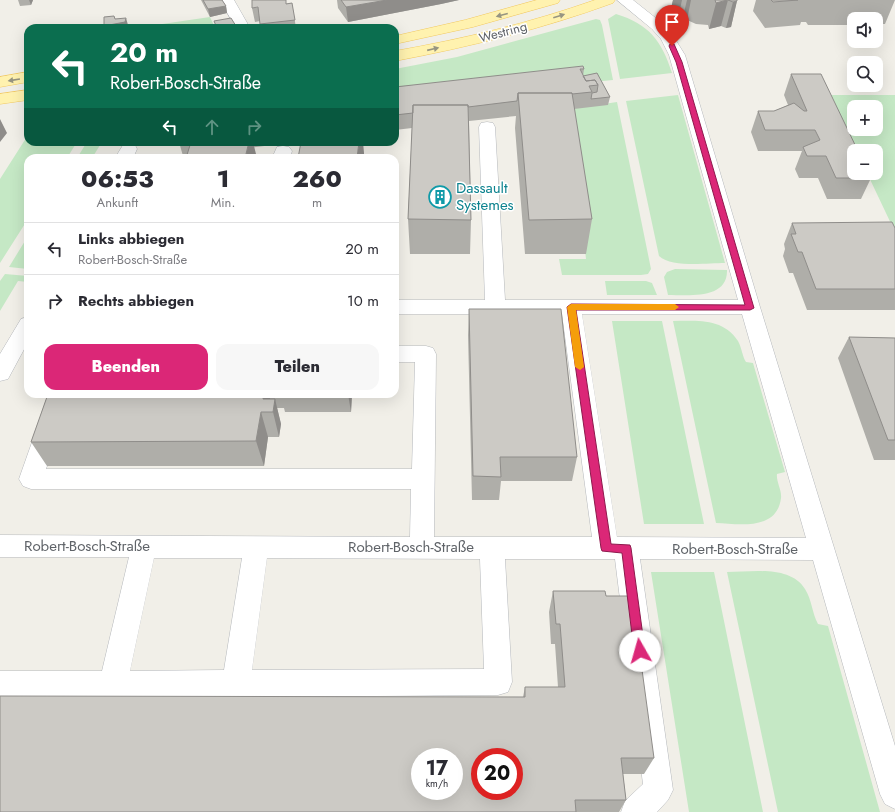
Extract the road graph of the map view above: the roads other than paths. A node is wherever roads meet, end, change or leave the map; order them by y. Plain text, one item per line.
1 (227, 0) edge
2 (553, 0) edge
3 (608, 0) edge
4 (624, 0) edge
5 (241, 24) edge
6 (399, 39) edge
7 (399, 55) edge
8 (24, 78) edge
9 (0, 82) edge
10 (24, 95) edge
11 (0, 99) edge
12 (487, 127) dead end
13 (399, 307) edge
14 (571, 307) junction
15 (494, 308) junction
16 (750, 308) junction
17 (24, 331) edge
18 (399, 354) edge
19 (0, 373) edge
20 (59, 398) edge
21 (423, 479) junction
22 (0, 546) edge
23 (144, 546) junction
24 (256, 546) junction
25 (422, 547) junction
26 (492, 548) junction
27 (616, 548) junction
28 (822, 549) junction
29 (113, 684) junction
30 (236, 684) junction
31 (0, 685) edge
32 (895, 794) edge
33 (636, 812) edge

1 - 5 street
2 -> 6 main road, Westring
7 -> 3 main road, Westring
4 - 16 street, Robert-Bosch-Straße
8 -> 9 main road
10 - 11 main road
12 - 15 street
13 - 15 street
14 - 15 street
14 - 16 street
14 - 27 street
16 - 28 street, Robert-Bosch-Straße
17 - 19 street
18 - 21 street
20 - 21 street
21 - 25 street
22 - 23 street, Robert-Bosch-Straße
23 - 24 street, Robert-Bosch-Straße
23 - 29 street
24 - 25 street, Robert-Bosch-Straße
24 - 30 street
25 - 26 street, Robert-Bosch-Straße
26 - 27 street, Robert-Bosch-Straße
26 - 30 street
27 - 28 street, Robert-Bosch-Straße
27 - 33 street
28 - 32 street, Robert-Bosch-Straße
29 - 30 street
29 - 31 street

